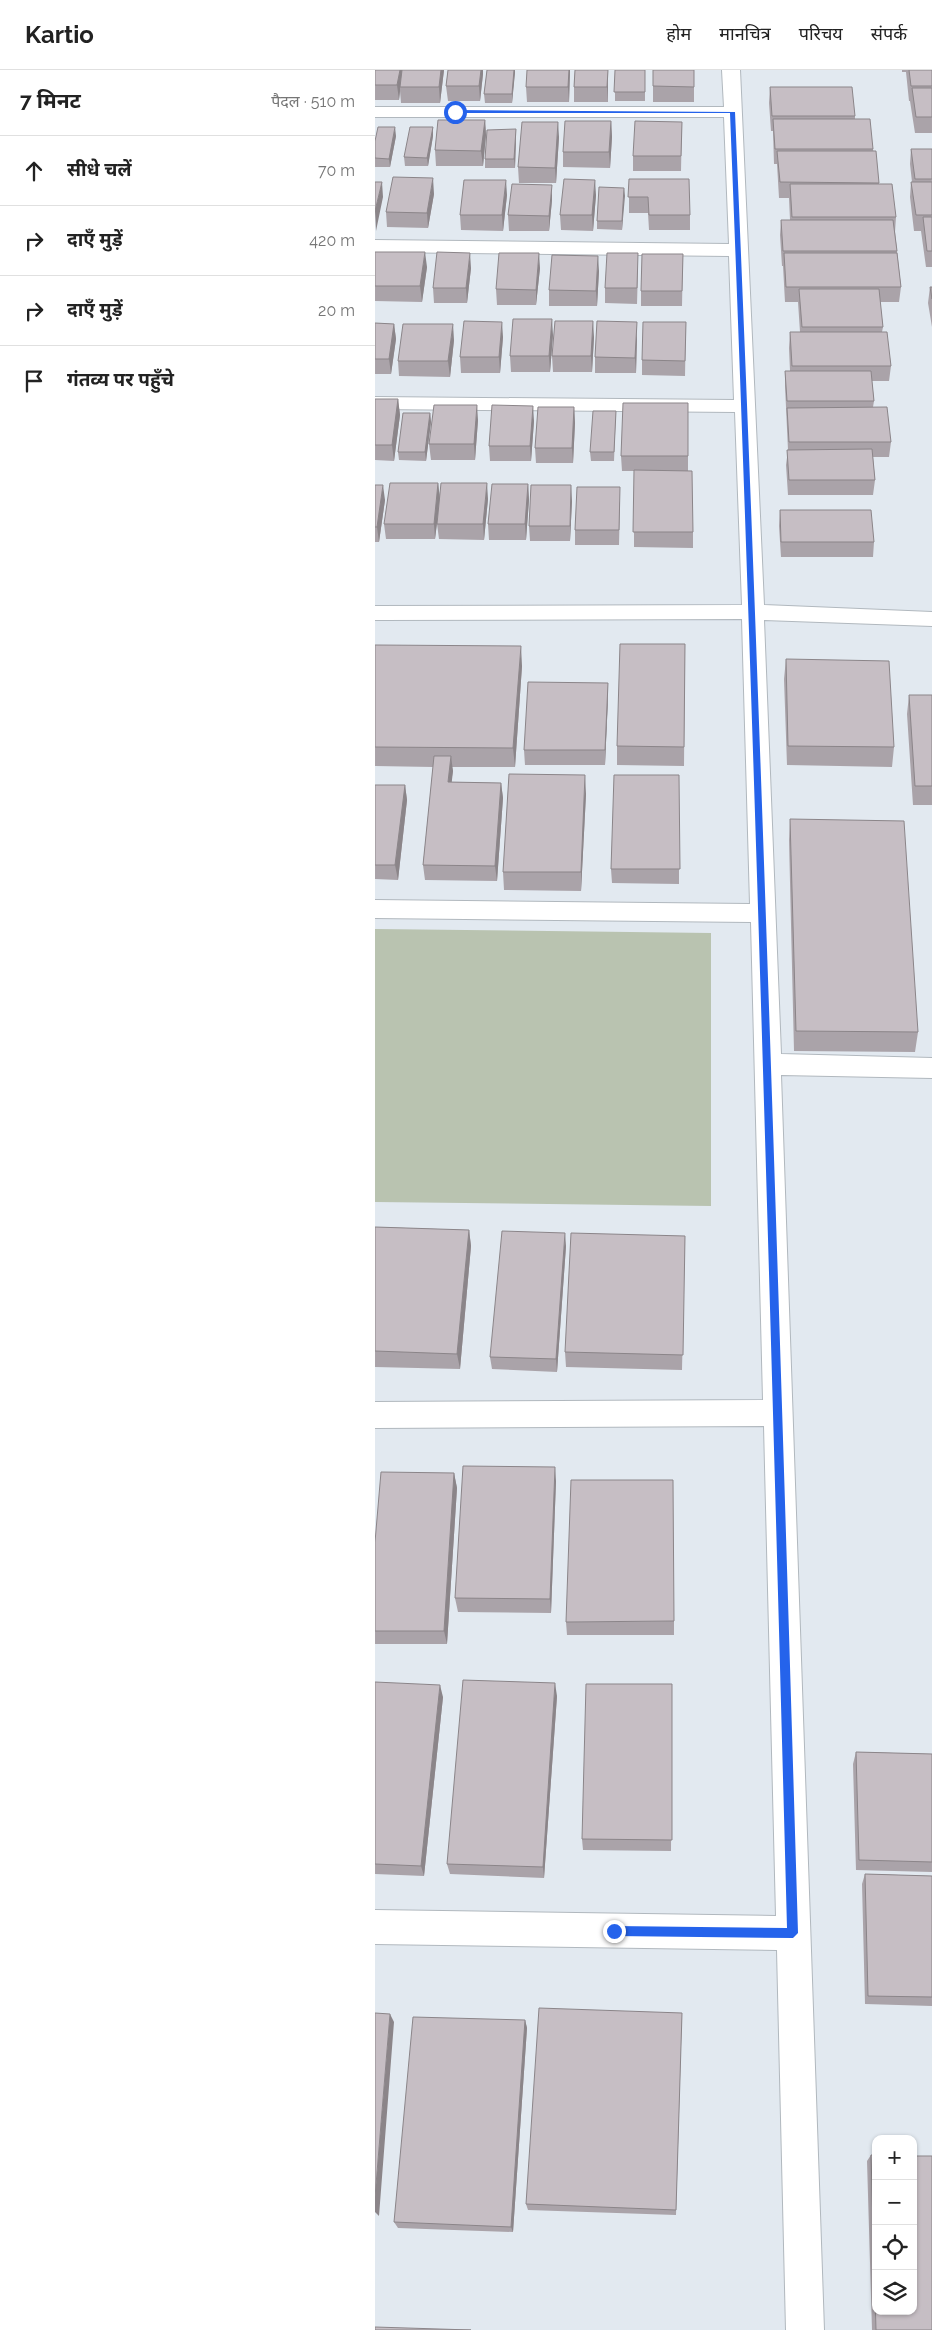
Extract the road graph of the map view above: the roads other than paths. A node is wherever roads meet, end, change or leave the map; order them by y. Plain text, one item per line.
1 (731, 70) edge
2 (375, 112) edge
3 (733, 112) junction
4 (375, 246) edge
5 (739, 250) junction
6 (375, 403) edge
7 (745, 406) junction
8 (753, 612) junction
9 (375, 613) edge
10 (932, 619) edge
11 (375, 909) edge
12 (763, 913) junction
13 (768, 1064) junction
14 (932, 1068) edge
15 (777, 1413) junction
16 (375, 1415) edge
17 (375, 1927) edge
18 (793, 1933) junction
19 (805, 2330) edge

1 - 3 street
2 - 3 street
3 - 5 street
4 - 5 street
5 - 7 street
6 - 7 street
7 - 8 street
8 - 9 street
8 - 10 street
8 - 12 street
11 - 12 street
12 - 13 street
13 - 14 street
13 - 15 street
15 - 16 street
15 - 18 street
17 - 18 street
18 - 19 street

